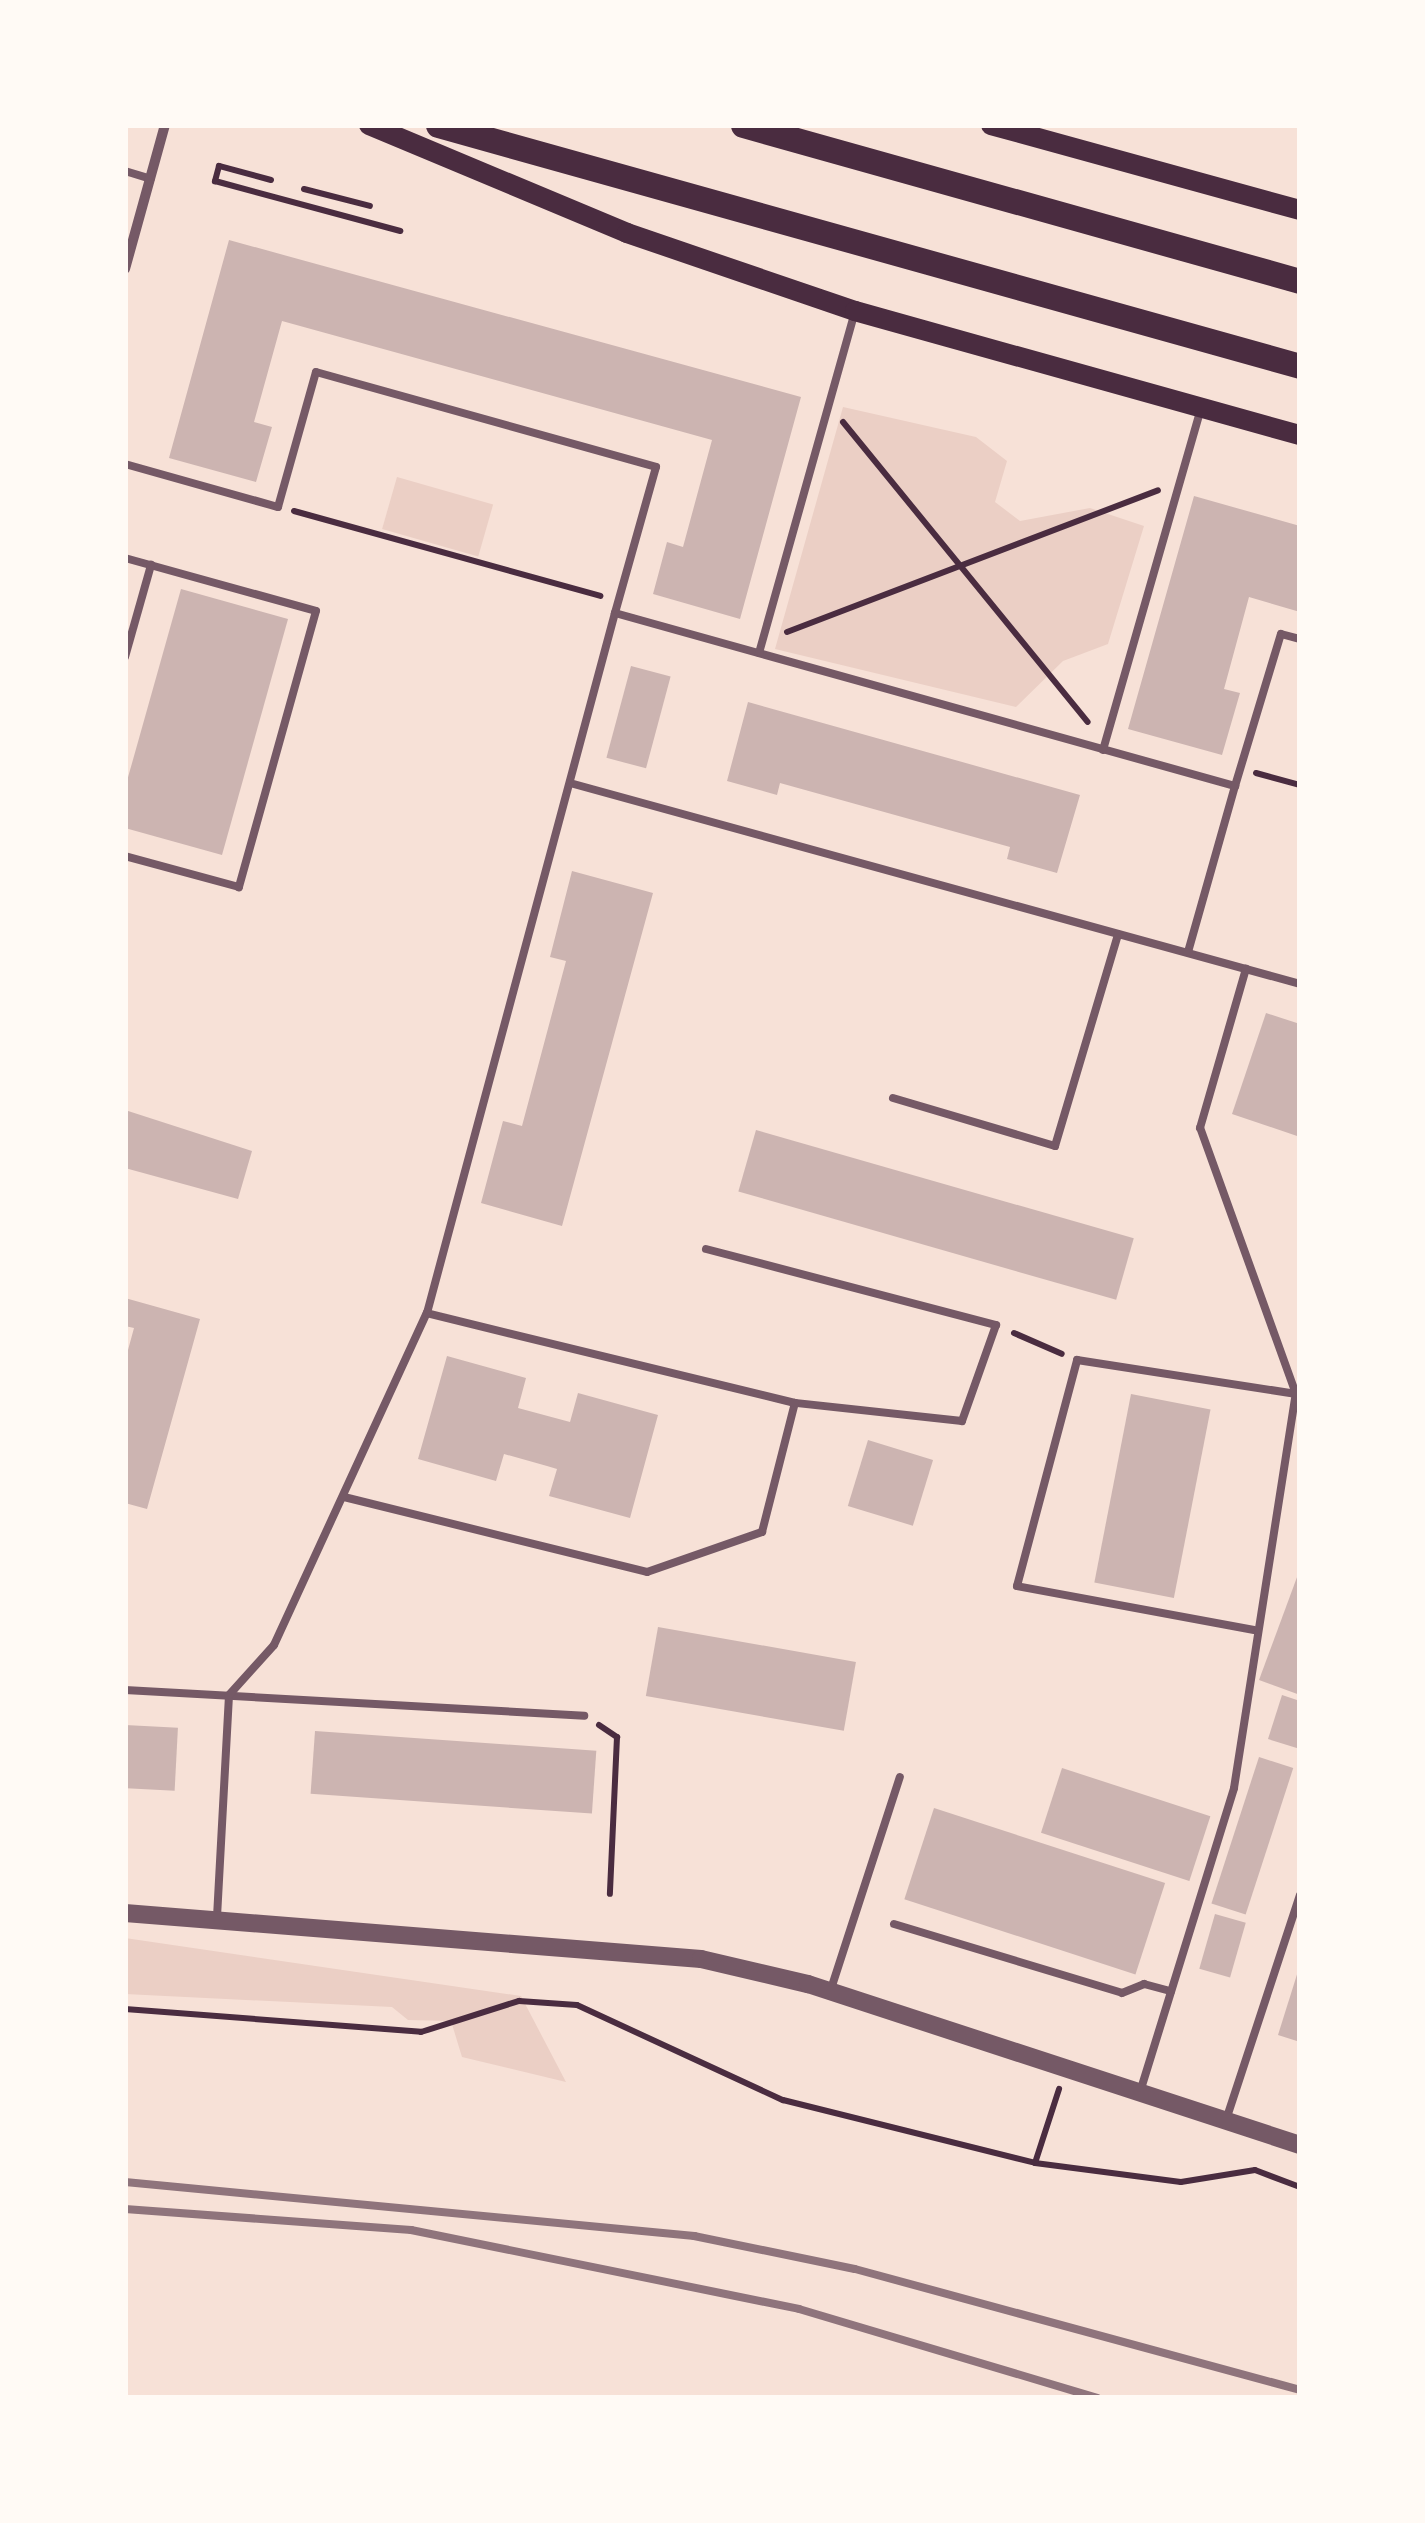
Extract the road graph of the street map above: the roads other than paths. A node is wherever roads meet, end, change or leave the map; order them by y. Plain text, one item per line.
1 (165, 125) edge
2 (369, 125) edge
3 (438, 125) edge
4 (743, 125) edge
5 (991, 125) edge
6 (125, 172) edge
7 (151, 179) junction
8 (1300, 210) edge
9 (125, 269) edge
10 (1300, 282) edge
11 (855, 311) junction
12 (1300, 366) edge
13 (1201, 408) junction
14 (1300, 435) edge
15 (125, 464) edge
16 (125, 558) edge
17 (151, 565) junction
18 (615, 613) junction
19 (1300, 639) edge
20 (759, 653) junction
21 (125, 658) edge
22 (1104, 746) junction
23 (570, 783) junction
24 (1235, 786) junction
25 (125, 856) edge
26 (1118, 934) junction
27 (1188, 952) junction
28 (1246, 969) junction
29 (1300, 984) edge
30 (893, 1098) dead end
31 (706, 1249) dead end
32 (427, 1313) junction
33 (1296, 1394) junction
34 (794, 1403) junction
35 (344, 1498) junction
36 (1254, 1630) junction
37 (125, 1690) edge
38 (229, 1695) junction
39 (584, 1716) road end
40 (900, 1778) dead end
41 (1300, 1895) edge
42 (125, 1914) edge
43 (217, 1918) junction
44 (894, 1924) dead end
45 (830, 1992) junction
46 (1171, 1992) junction
47 (1140, 2092) junction
48 (1226, 2120) junction
49 (1300, 2146) edge

1 - 7 street
2 - 11 main road
3 - 12 main road
4 - 10 main road
5 - 8 main road
6 - 7 lane
7 - 9 street
11 - 13 main road
11 - 20 lane
13 - 14 main road
13 - 22 lane
15 - 18 lane
16 - 17 lane
17 - 21 lane
17 - 25 lane
18 - 20 lane
18 - 23 lane
19 - 24 lane
20 - 22 lane
22 - 24 lane
23 - 26 lane
23 - 32 lane
24 - 27 lane
26 - 27 lane
26 - 30 lane
27 - 28 lane
28 - 29 lane
28 - 33 lane
31 - 34 lane
32 - 34 lane
32 - 35 lane
33 - 36 lane
33 - 36 lane
34 - 35 lane
35 - 38 lane
36 - 46 lane
37 - 38 lane
38 - 39 lane
38 - 43 lane
40 - 45 lane
41 - 48 lane
42 - 43 street
43 - 45 street
44 - 46 lane
45 - 47 street
46 - 47 lane
47 - 48 street
48 - 49 street

